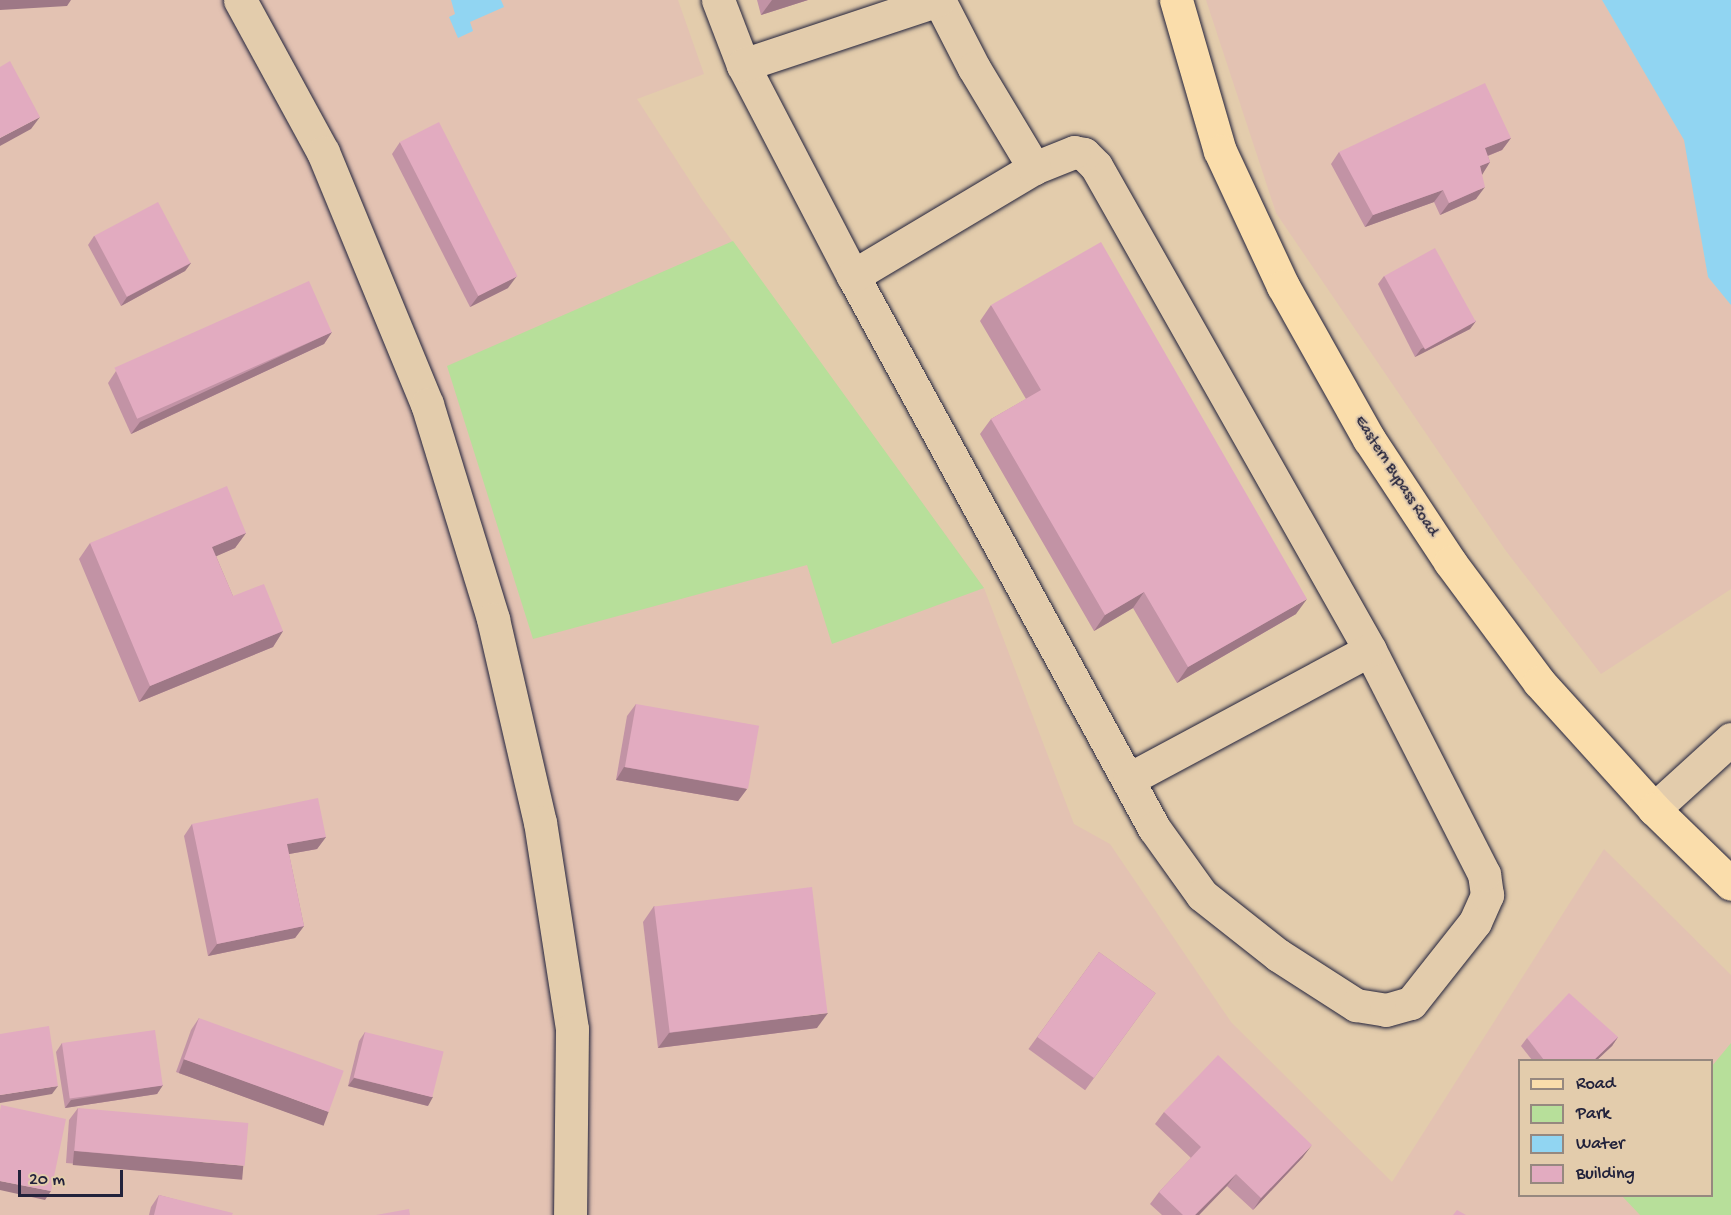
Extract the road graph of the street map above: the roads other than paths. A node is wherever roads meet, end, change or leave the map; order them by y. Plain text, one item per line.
1 (240, 0) edge
2 (718, 0) edge
3 (938, 0) edge
4 (1176, 0) edge
5 (743, 65) junction
6 (1034, 168) junction
7 (853, 276) junction
8 (1370, 650) junction
9 (1731, 739) edge
10 (1129, 779) junction
11 (1654, 809) junction
12 (1731, 884) edge
13 (570, 1215) edge

1 - 13 street
2 - 5 street
3 - 5 street
3 - 6 street
4 - 11 main road, Eastern Bypass Road
5 - 7 street
6 - 7 street
6 - 8 street
7 - 10 street
8 - 10 street
8 - 10 street
9 - 11 street
11 - 12 main road, Eastern Bypass Road

